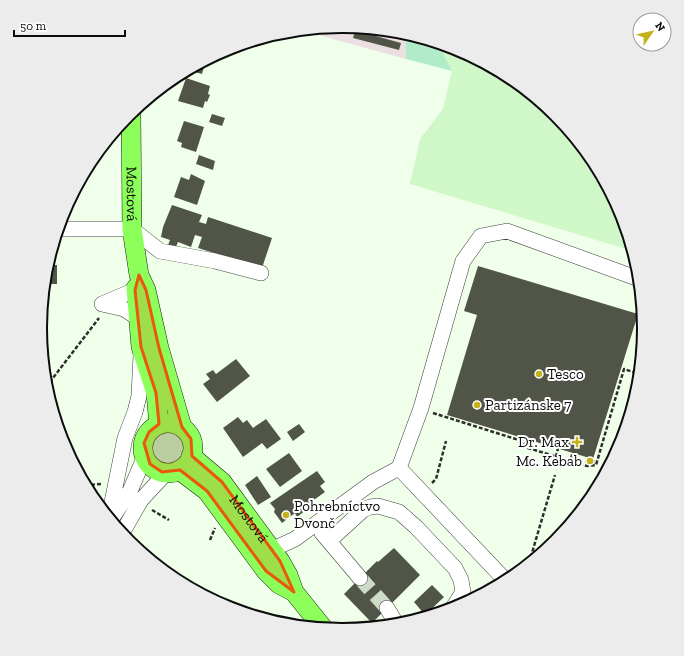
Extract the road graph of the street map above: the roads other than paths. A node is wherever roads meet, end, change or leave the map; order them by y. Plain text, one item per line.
1 (131, 121) edge
2 (64, 229) edge
3 (132, 229) junction
4 (262, 273) dead end
5 (632, 276) edge
6 (137, 282) junction
7 (138, 318) junction
8 (142, 347) junction
9 (159, 425) junction
10 (182, 427) junction
11 (145, 456) junction
12 (179, 466) junction
13 (399, 468) junction
14 (110, 511) edge
15 (114, 516) edge
16 (316, 524) junction
17 (125, 528) edge
18 (329, 541) junction
19 (271, 550) junction
20 (501, 576) edge
21 (360, 578) tunnel mouth
22 (294, 592) junction
23 (458, 600) edge
24 (387, 608) tunnel mouth
25 (393, 618) edge
26 (318, 621) edge

1 - 3 main road, Mostová
2 - 3 street
3 - 4 street
3 - 6 main road, Mostová
5 - 13 street
6 - 7 main road, Mostová
6 - 7 street
6 - 10 main road, Mostová
7 - 8 main road, Mostová
8 - 9 main road, Mostová
8 - 14 street
9 - 10 main road
9 - 11 main road
10 - 12 main road
11 - 12 main road
11 - 15 street
12 - 17 street
12 - 19 main road, Mostová
12 - 22 main road, Mostová
13 - 16 street
13 - 20 street
16 - 18 street
16 - 19 street
18 - 21 street
18 - 23 street
19 - 22 main road, Mostová
22 - 26 main road, Mostová
24 - 25 street

